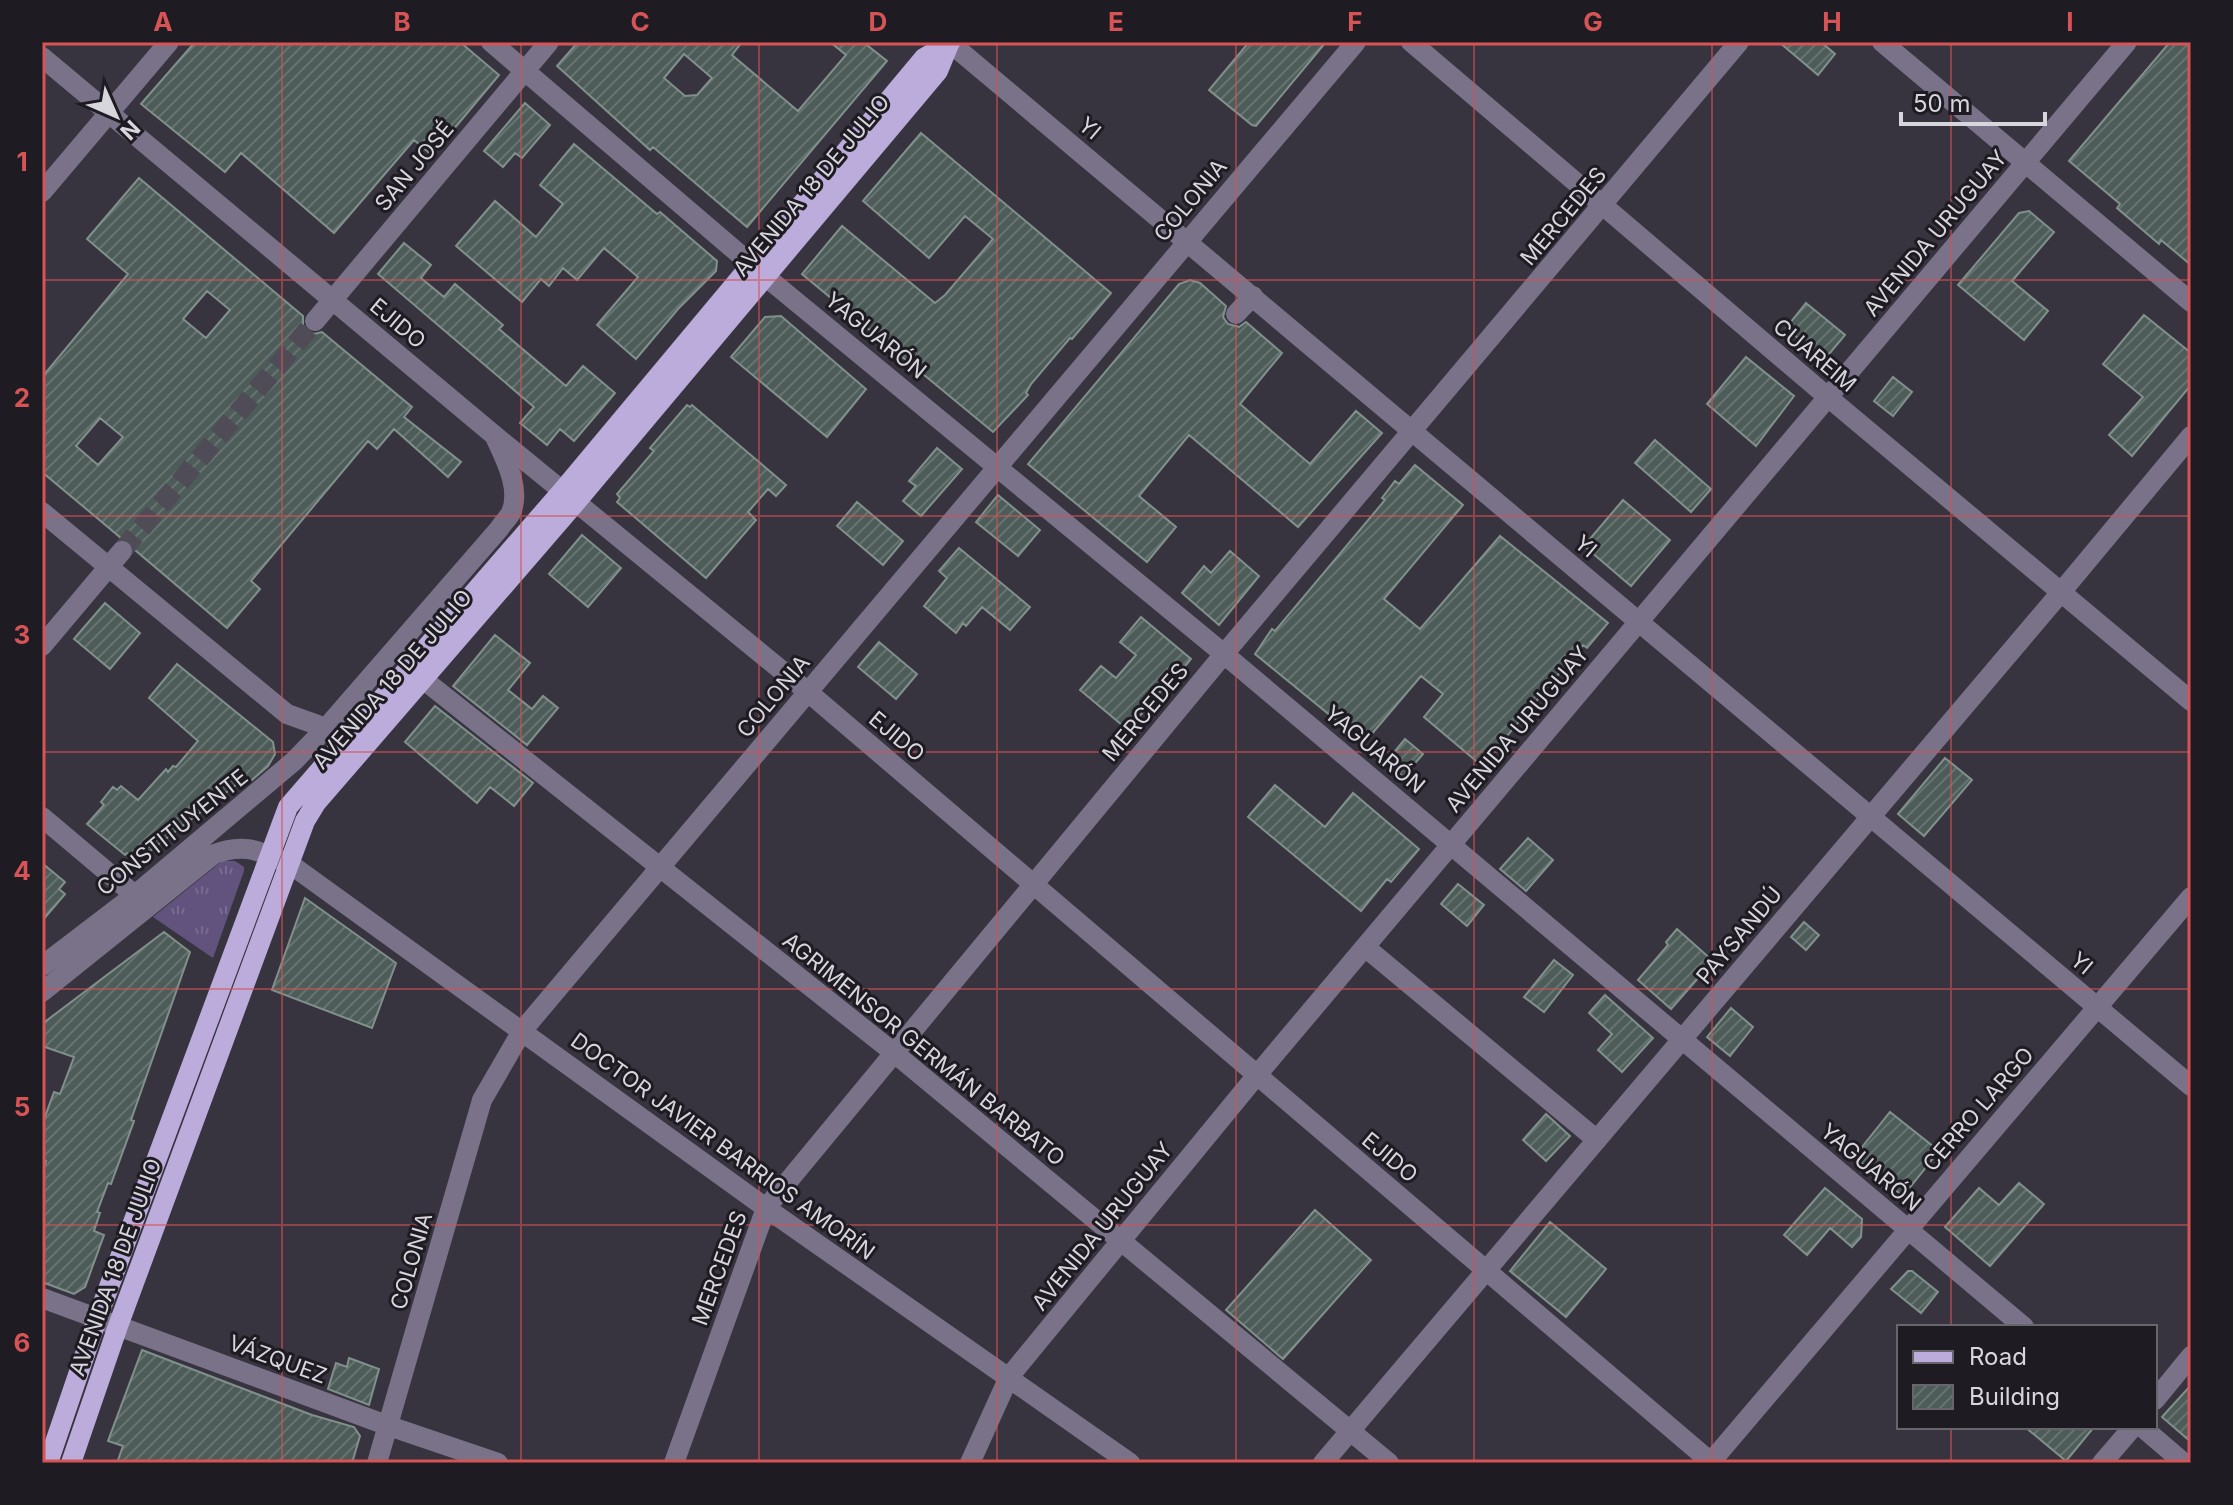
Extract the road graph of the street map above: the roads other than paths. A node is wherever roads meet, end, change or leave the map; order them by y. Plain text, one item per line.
1 (169, 42) edge
2 (491, 42) edge
3 (549, 42) edge
4 (950, 42) edge
5 (1356, 42) edge
6 (1411, 42) edge
7 (1739, 42) edge
8 (1882, 42) edge
9 (2127, 42) edge
10 (42, 57) edge
11 (525, 70) junction
12 (109, 113) junction
13 (2024, 164) junction
14 (42, 192) edge
15 (1603, 206) junction
16 (1188, 241) junction
17 (758, 270) junction
18 (1253, 296) junction
19 (333, 300) junction
20 (2191, 302) edge
21 (1236, 314) dead end
22 (315, 321) tunnel mouth
23 (1118, 324) junction
24 (1134, 337) dead end
25 (1829, 398) junction
26 (1412, 431) junction
27 (494, 435) junction
28 (2191, 436) edge
29 (998, 466) junction
30 (570, 495) junction
31 (42, 512) edge
32 (511, 513) junction
33 (115, 559) junction
34 (496, 566) junction
35 (452, 582) junction
36 (2062, 591) junction
37 (1639, 623) junction
38 (42, 646) edge
39 (1224, 654) junction
40 (424, 680) junction
41 (808, 692) junction
42 (2191, 701) edge
43 (326, 728) junction
44 (1870, 815) junction
45 (42, 817) edge
46 (1451, 844) junction
47 (269, 855) junction
48 (290, 864) junction
49 (660, 867) junction
50 (1034, 884) junction
51 (2191, 897) edge
52 (142, 901) junction
53 (1365, 947) junction
54 (42, 966) edge
55 (42, 992) edge
56 (2098, 1007) junction
57 (522, 1031) junction
58 (1682, 1041) junction
59 (893, 1052) junction
60 (1257, 1075) junction
61 (2191, 1086) edge
62 (1597, 1140) junction
63 (766, 1208) junction
64 (1907, 1228) junction
65 (1121, 1241) junction
66 (1487, 1271) junction
67 (42, 1298) edge
68 (97, 1319) junction
69 (2022, 1325) edge
70 (118, 1326) junction
71 (2191, 1356) edge
72 (1009, 1377) junction
73 (2157, 1398) edge
74 (389, 1426) junction
75 (2131, 1429) edge
76 (2144, 1429) edge
77 (1350, 1431) junction
78 (48, 1463) edge
79 (71, 1463) edge
80 (377, 1463) edge
81 (498, 1463) edge
82 (674, 1463) edge
83 (970, 1463) edge
84 (1130, 1463) edge
85 (1323, 1463) edge
86 (1389, 1463) edge
87 (1711, 1463) edge
88 (2102, 1463) edge
89 (2184, 1463) edge

1 - 12 street
2 - 11 street, YAGUARÓN
3 - 11 street, SAN JOSÉ
4 - 16 street, YI
4 - 17 main road, AVENIDA 18 DE JULIO
5 - 16 street, COLONIA
6 - 15 street, CUAREIM
7 - 15 street, MERCEDES
8 - 13 street
9 - 13 street, AVENIDA URUGUAY
10 - 12 street, EJIDO
11 - 17 street, YAGUARÓN
11 - 19 street, SAN JOSÉ
12 - 14 street
12 - 19 street, EJIDO
13 - 20 street
13 - 25 street, AVENIDA URUGUAY
15 - 25 street, CUAREIM
15 - 26 street, MERCEDES
16 - 18 street, YI
16 - 23 street, COLONIA
17 - 29 street, YAGUARÓN
17 - 30 main road, AVENIDA 18 DE JULIO
18 - 21 street
18 - 26 street, YI
19 - 22 street, SAN JOSÉ
19 - 27 street, EJIDO
23 - 24 street
23 - 29 street, COLONIA
25 - 36 street, CUAREIM
25 - 37 street, AVENIDA URUGUAY
26 - 37 street, YI
26 - 39 street, MERCEDES
27 - 30 street, EJIDO
27 - 32 street, AVENIDA 18 DE JULIO
28 - 36 street, PAYSANDÚ
29 - 39 street, YAGUARÓN
29 - 41 street, COLONIA
30 - 34 main road, AVENIDA 18 DE JULIO
30 - 40 main road, AVENIDA 18 DE JULIO
30 - 41 street, EJIDO
31 - 33 street
32 - 34 street, AVENIDA 18 DE JULIO
32 - 35 street, AVENIDA 18 DE JULIO
33 - 38 street
33 - 43 street
34 - 35 street, AVENIDA 18 DE JULIO
34 - 47 main road, AVENIDA 18 DE JULIO
35 - 43 street, AVENIDA 18 DE JULIO
36 - 42 street, CUAREIM
36 - 44 street, PAYSANDÚ
37 - 44 street, YI
37 - 46 street, AVENIDA URUGUAY
39 - 46 street, YAGUARÓN
39 - 50 street, MERCEDES
40 - 48 main road, AVENIDA 18 DE JULIO
40 - 49 street, AGRIMENSOR GERMÁN BARBATO
41 - 49 street, COLONIA
41 - 50 street, EJIDO
43 - 52 street, CONSTITUYENTE
44 - 56 street, YI
44 - 58 street, PAYSANDÚ
45 - 52 street
46 - 53 street, AVENIDA URUGUAY
46 - 58 street, YAGUARÓN
47 - 48 street, CONSTITUYENTE
47 - 52 street, CONSTITUYENTE
47 - 68 main road, AVENIDA 18 DE JULIO
48 - 57 street, DOCTOR JAVIER BARRIOS AMORÍN
48 - 70 main road, AVENIDA 18 DE JULIO
49 - 57 street, COLONIA
49 - 59 street, AGRIMENSOR GERMÁN BARBATO
50 - 59 street, MERCEDES
50 - 60 street, EJIDO
51 - 56 street, CERRO LARGO
52 - 54 street, CONSTITUYENTE
52 - 55 street, CONSTITUYENTE
53 - 60 street, AVENIDA URUGUAY
53 - 62 street
56 - 61 street, YI
56 - 64 street, CERRO LARGO
57 - 63 street, DOCTOR JAVIER BARRIOS AMORÍN
57 - 74 street, COLONIA
58 - 62 street, PAYSANDÚ
58 - 64 street, YAGUARÓN
59 - 63 street, MERCEDES
59 - 65 street, AGRIMENSOR GERMÁN BARBATO
60 - 65 street, AVENIDA URUGUAY
60 - 66 street, EJIDO
62 - 66 street, PAYSANDÚ
63 - 72 street, DOCTOR JAVIER BARRIOS AMORÍN
63 - 82 street, MERCEDES
64 - 69 street, YAGUARÓN
64 - 87 street, CERRO LARGO
65 - 72 street, AVENIDA URUGUAY
65 - 77 street, AGRIMENSOR GERMÁN BARBATO
66 - 77 street, PAYSANDÚ
66 - 87 street, EJIDO
67 - 68 street, VÁZQUEZ
68 - 70 street, VÁZQUEZ
68 - 78 main road, AVENIDA 18 DE JULIO
70 - 74 street, VÁZQUEZ
70 - 79 main road, AVENIDA 18 DE JULIO
71 - 73 street
72 - 83 street, AVENIDA URUGUAY
72 - 84 street, DOCTOR JAVIER BARRIOS AMORÍN
74 - 80 street, COLONIA
74 - 81 street, VÁZQUEZ
75 - 88 street
76 - 89 street
77 - 85 street, PAYSANDÚ
77 - 86 street, AGRIMENSOR GERMÁN BARBATO

